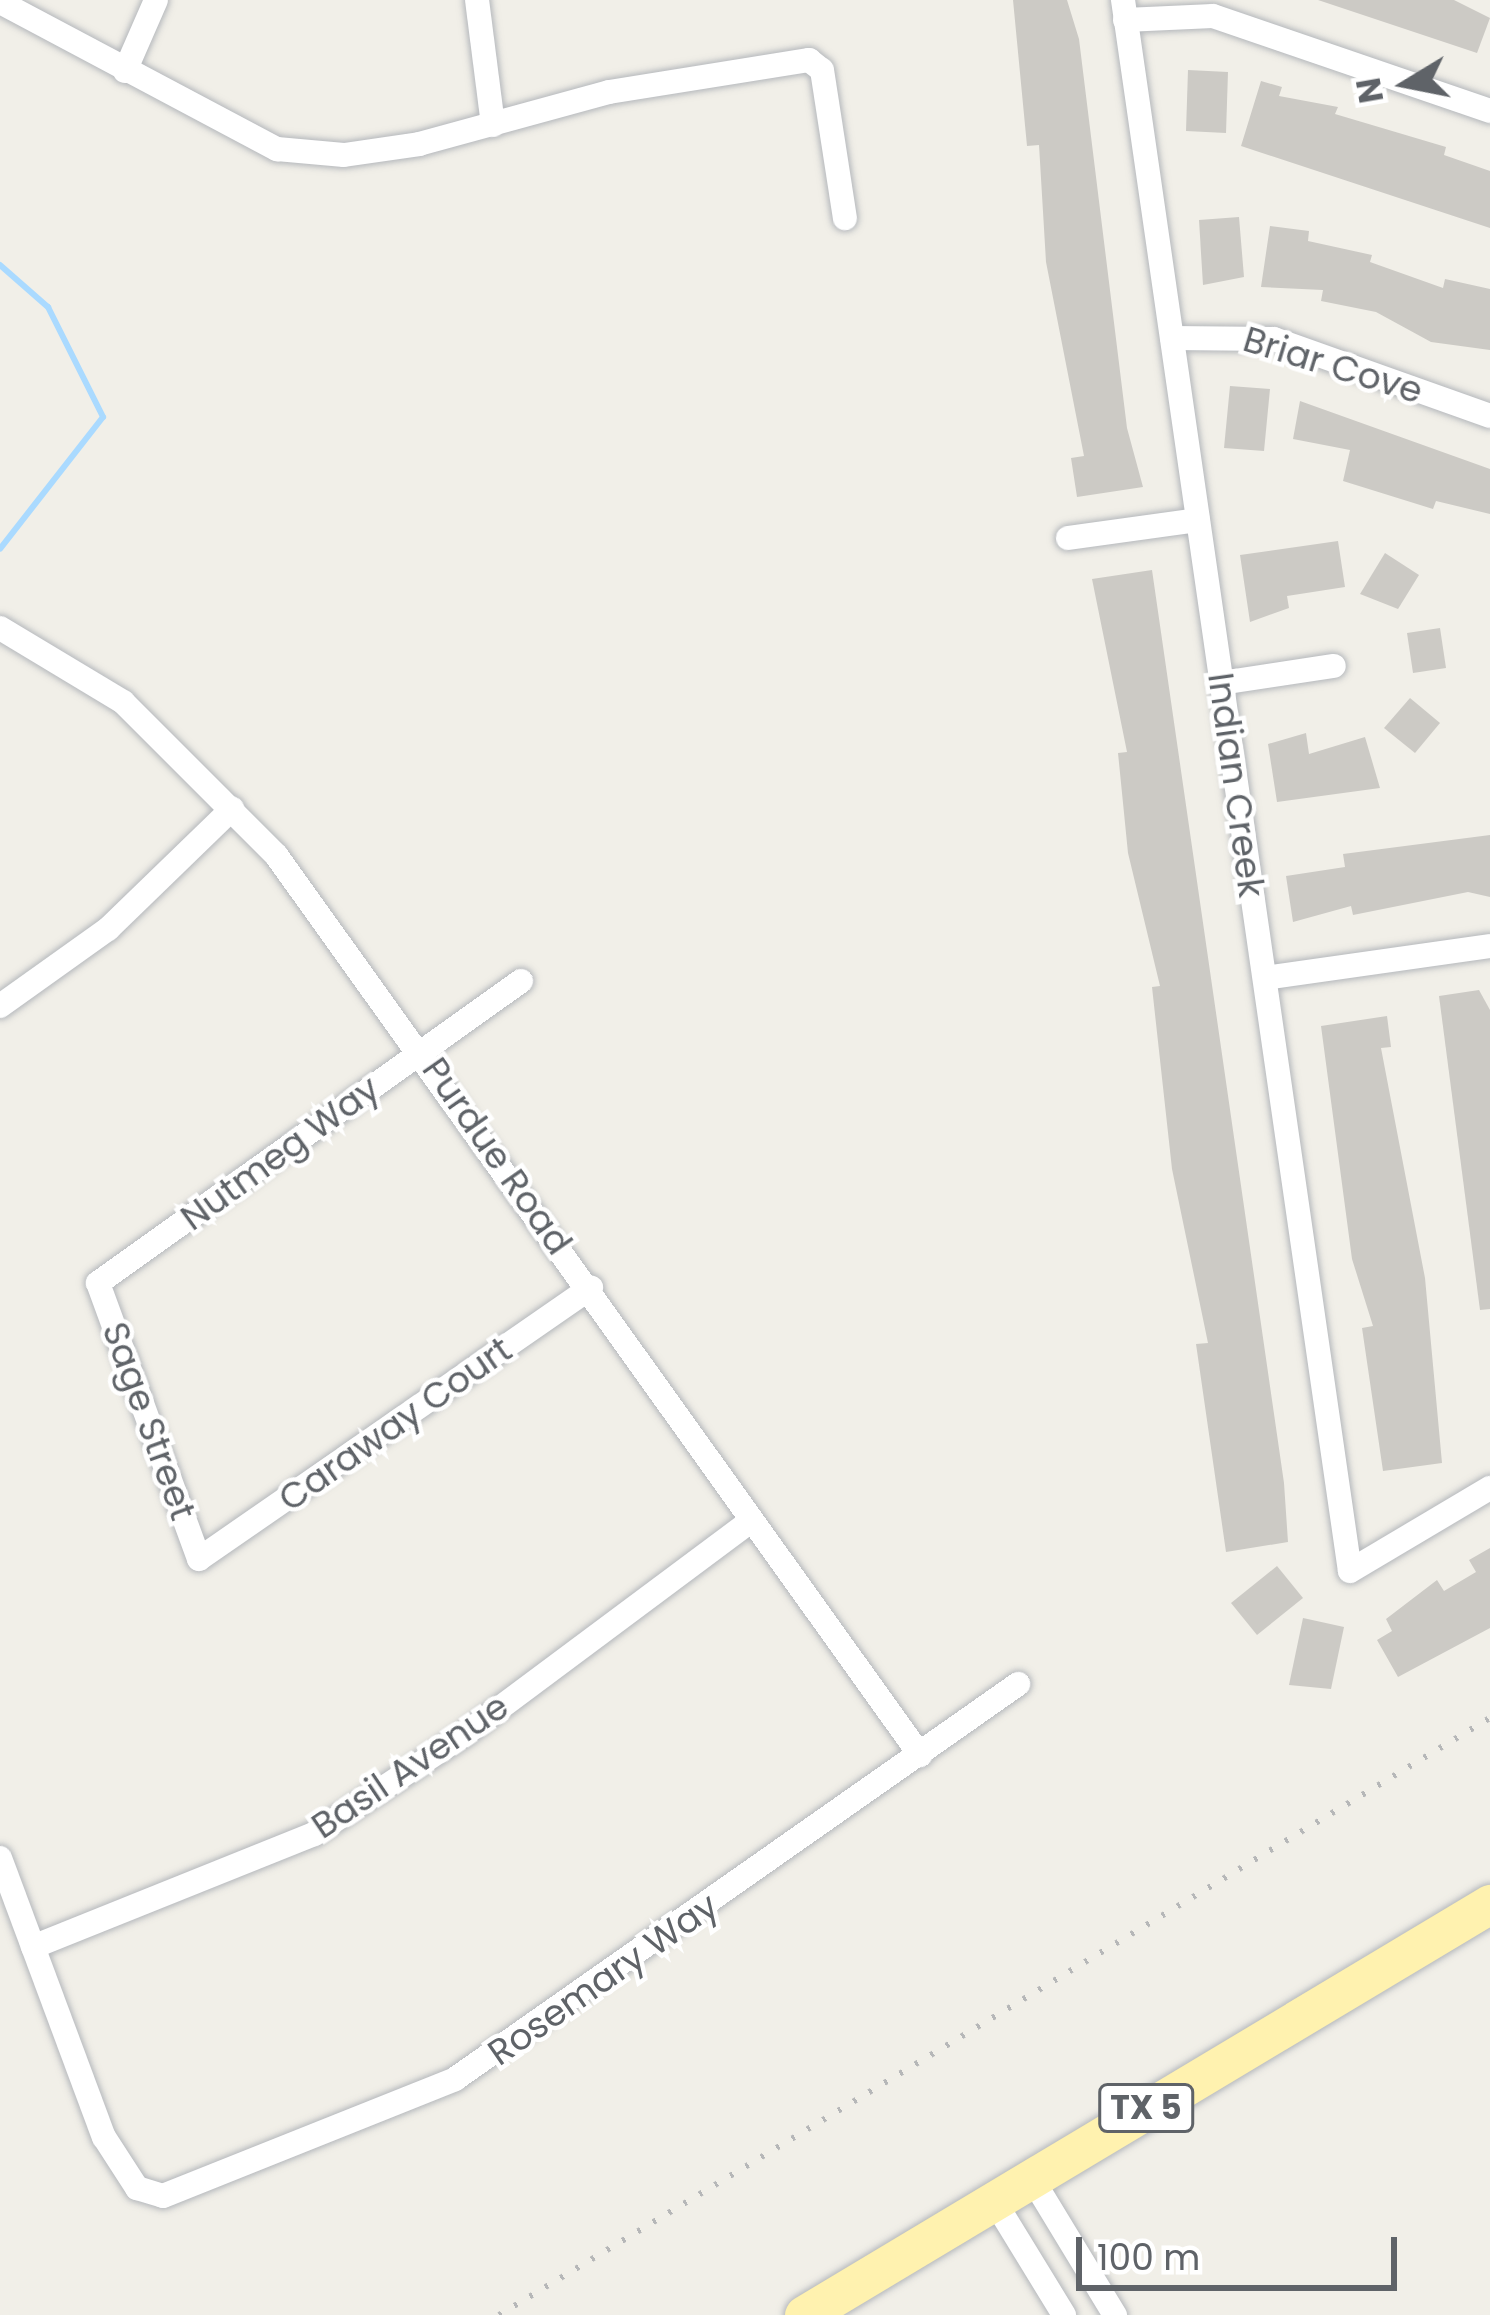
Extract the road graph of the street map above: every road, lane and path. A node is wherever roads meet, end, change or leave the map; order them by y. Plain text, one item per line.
1 (156, 0) edge
2 (477, 0) edge
3 (0, 2) edge
4 (1124, 10) edge
5 (125, 71) junction
6 (1490, 111) edge
7 (494, 125) junction
8 (845, 218) dead end
9 (1172, 338) junction
10 (1490, 416) edge
11 (1198, 520) junction
12 (1068, 538) dead end
13 (0, 628) edge
14 (1334, 666) dead end
15 (1220, 683) junction
16 (232, 809) junction
17 (1490, 946) edge
18 (1265, 978) junction
19 (521, 981) dead end
20 (0, 1006) edge
21 (423, 1051) junction
22 (98, 1283) joint
23 (590, 1288) junction
24 (1490, 1488) edge
25 (751, 1521) junction
26 (199, 1559) joint
27 (1018, 1684) dead end
28 (920, 1755) junction
29 (0, 1858) edge
30 (1490, 1904) edge
31 (33, 1947) junction
32 (1031, 2177) junction
33 (993, 2200) junction
34 (804, 2315) edge
35 (1064, 2315) edge
36 (1115, 2315) edge

1 - 5 street
2 - 7 street
3 - 5 street
4 - 6 street
4 - 9 street, Indian Creek
5 - 7 street
7 - 8 street
9 - 10 street, Briar Cove
9 - 11 street, Indian Creek
11 - 12 street
11 - 15 street, Indian Creek
13 - 16 street, Purdue Road
14 - 15 street
15 - 18 street, Indian Creek
16 - 20 street
16 - 21 street, Purdue Road
17 - 18 street
18 - 24 street, Indian Creek
19 - 21 street, Nutmeg Way
21 - 22 street, Nutmeg Way
21 - 23 street, Purdue Road
22 - 26 street, Sage Street
23 - 25 street, Purdue Road
23 - 26 street, Caraway Court
25 - 28 street, Purdue Road
25 - 31 street, Basil Avenue
27 - 28 street, Rosemary Way
28 - 31 street, Rosemary Way
29 - 31 street
30 - 32 main road, TX 5
32 - 33 main road, TX 5
32 - 36 street
33 - 34 main road, TX 5
33 - 35 street

